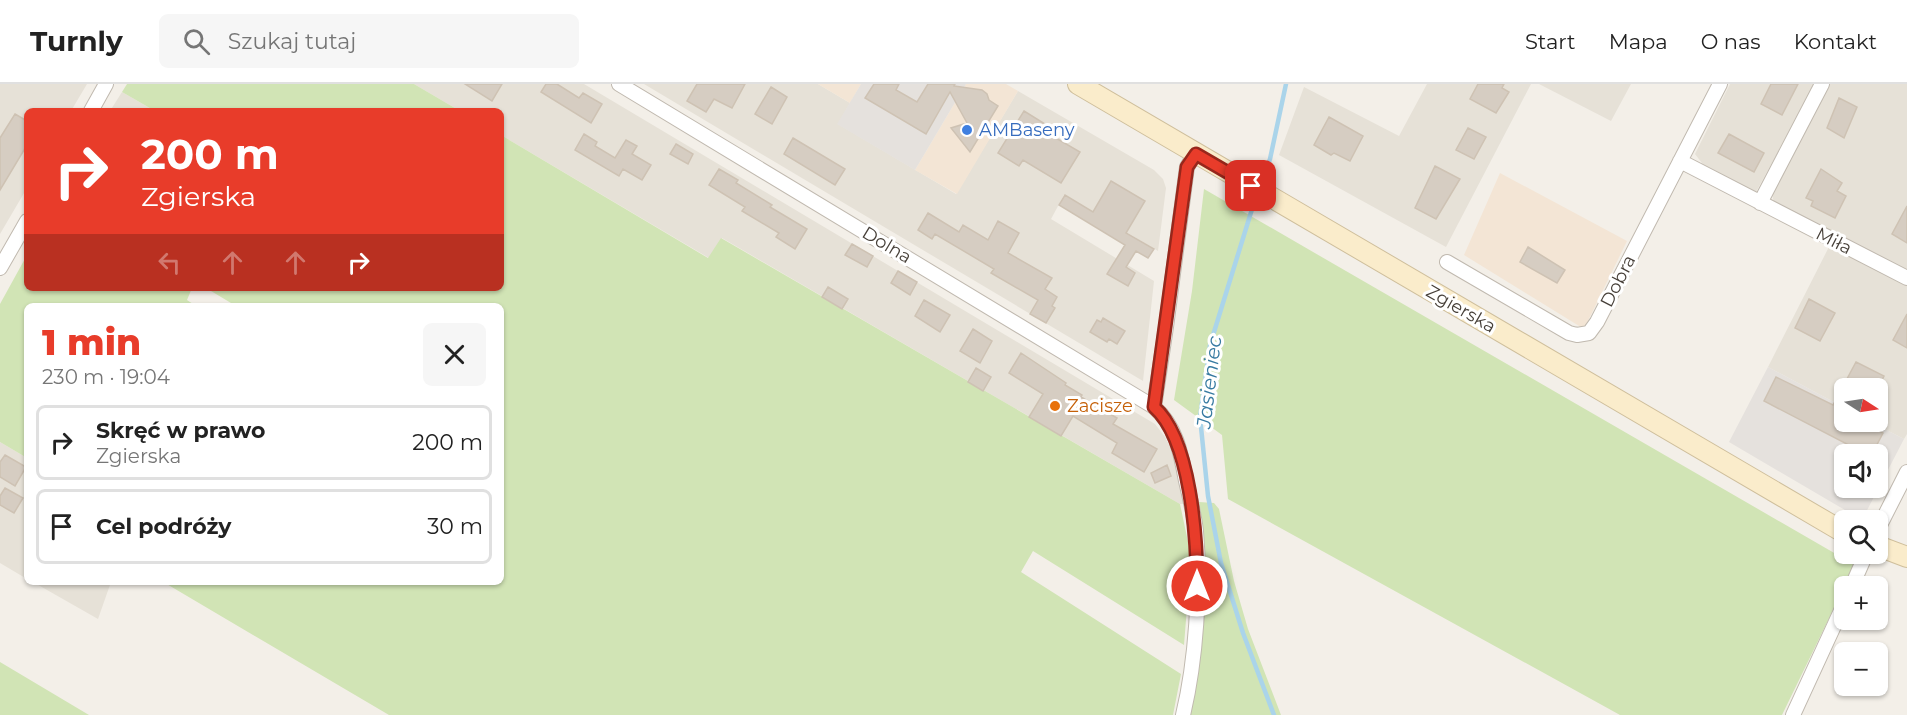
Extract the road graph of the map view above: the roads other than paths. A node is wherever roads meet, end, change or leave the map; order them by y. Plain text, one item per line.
1 (106, 84) edge
2 (619, 84) edge
3 (1078, 84) edge
4 (1720, 84) edge
5 (1822, 84) edge
6 (93, 108) edge
7 (1196, 154) junction
8 (1680, 161) junction
9 (1760, 203) junction
10 (24, 226) edge
11 (1447, 262) dead end
12 (0, 268) edge
13 (1907, 279) edge
14 (1154, 407) junction
15 (1907, 472) edge
16 (1888, 510) edge
17 (1834, 527) edge
18 (1888, 550) edge
19 (1907, 557) edge
20 (1834, 626) edge
21 (1183, 715) edge
22 (1793, 715) edge

1 - 6 street
2 - 14 street, Dolna
3 - 7 main road, Zgierska
4 - 8 street, Dobra
5 - 9 street
7 - 14 street
7 - 17 main road, Zgierska
8 - 9 street, Miła
8 - 11 street, Dobra
9 - 13 street, Miła
10 - 12 street
14 - 21 street
15 - 16 street
18 - 19 main road
20 - 22 street

